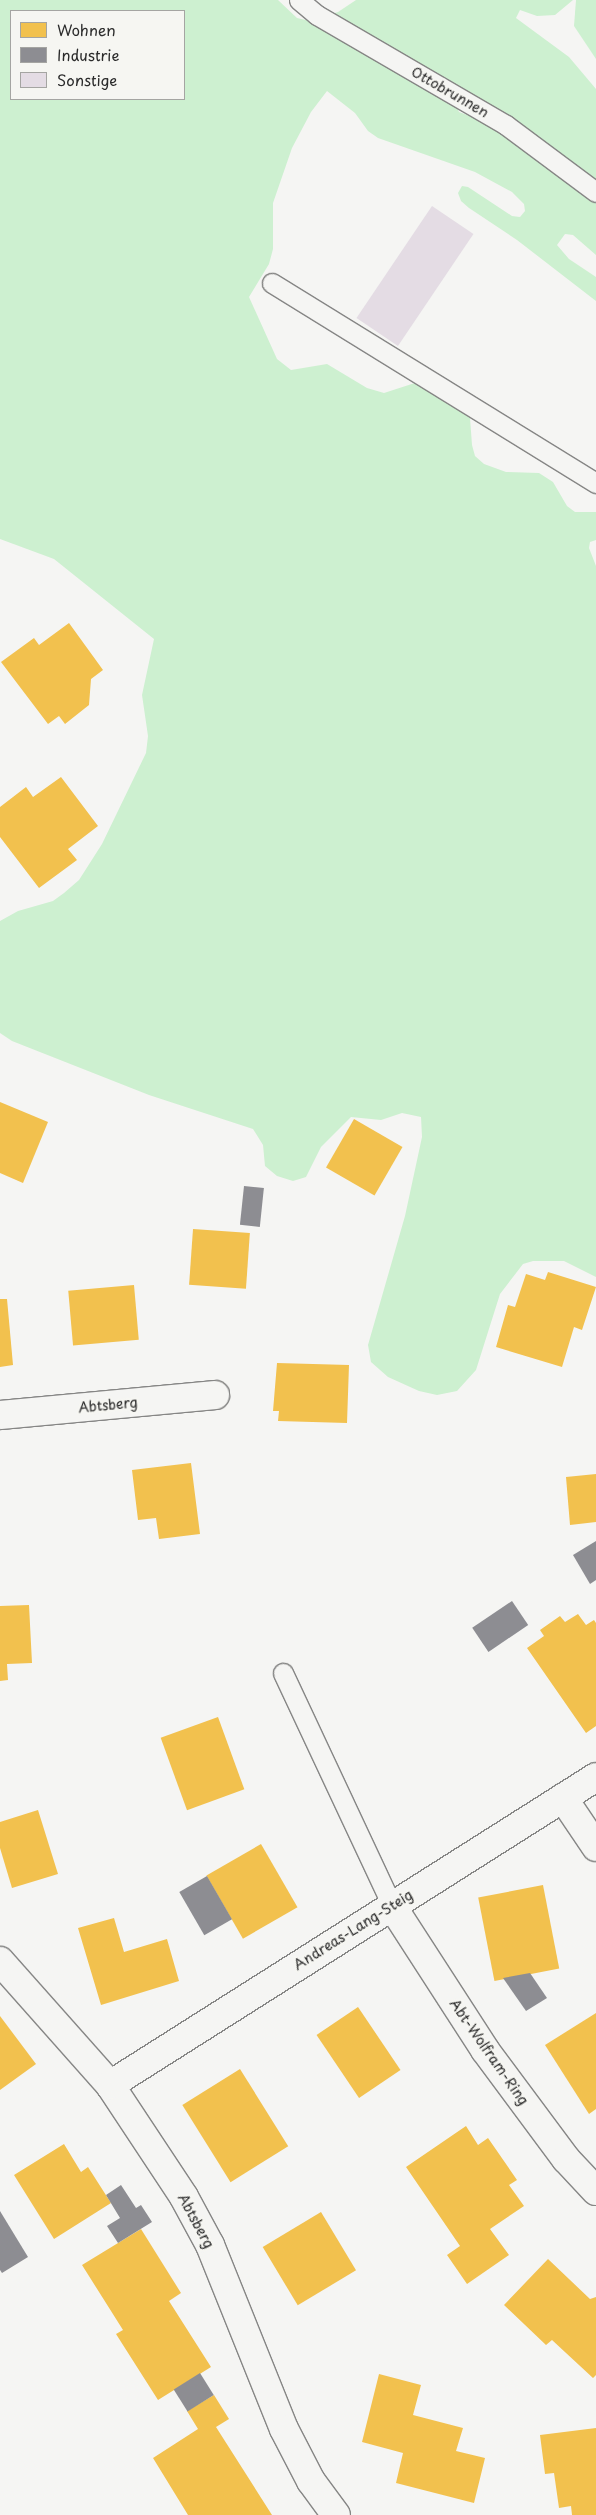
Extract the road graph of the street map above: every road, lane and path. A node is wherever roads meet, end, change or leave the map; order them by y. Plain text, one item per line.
1 (299, 0) edge
2 (596, 192) edge
3 (272, 283) dead end
4 (596, 483) edge
5 (215, 1395) dead end
6 (0, 1415) edge
7 (283, 1673) dead end
8 (596, 1777) edge
9 (562, 1798) junction
10 (596, 1847) edge
11 (392, 1906) junction
12 (0, 1961) edge
13 (110, 2084) junction
14 (596, 2191) edge
15 (336, 2515) edge

1 - 2 lane, Ottobrunnen
3 - 4 lane
5 - 6 street, Abtsberg
7 - 11 lane
8 - 9 street, Andreas-Lang-Steig
9 - 10 street
9 - 11 street, Andreas-Lang-Steig
11 - 13 street, Andreas-Lang-Steig
11 - 14 street, Abt-Wolfram-Ring
12 - 13 street, Abtsberg
13 - 15 street, Abtsberg

